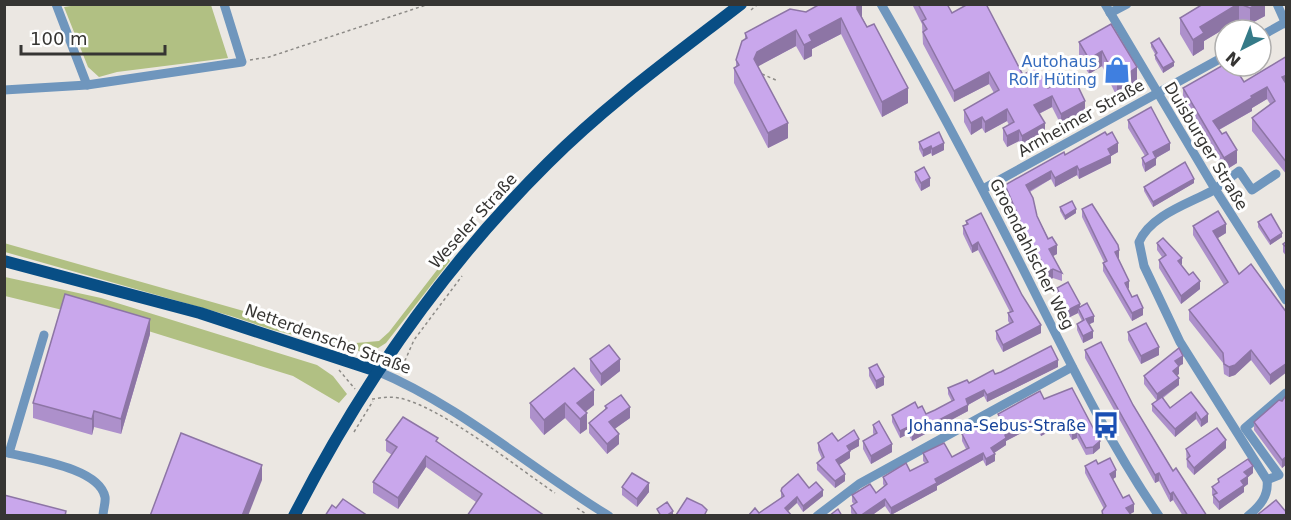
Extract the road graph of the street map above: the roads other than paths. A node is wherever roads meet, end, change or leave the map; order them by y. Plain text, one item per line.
1 (56, 4) edge
2 (224, 4) edge
3 (881, 4) edge
4 (1126, 4) edge
5 (1276, 4) edge
6 (745, 8) edge
7 (1108, 9) edge
8 (1286, 23) edge
9 (1213, 63) edge
10 (87, 85) junction
11 (4, 90) edge
12 (1156, 94) junction
13 (1275, 174) dead end
14 (983, 189) junction
15 (1215, 189) junction
16 (4, 261) edge
17 (1287, 300) edge
18 (44, 335) dead end
19 (1072, 367) junction
20 (377, 371) junction
21 (1287, 393) edge
22 (1241, 431) junction
23 (7, 453) edge
24 (103, 516) edge
25 (294, 516) edge
26 (609, 516) edge
27 (817, 516) edge
28 (1160, 516) edge
29 (1248, 516) edge

1 - 10 street
2 - 10 street
3 - 14 street, Groendahlscher Weg
4 - 7 street
5 - 8 street
6 - 20 main road, Weseler Straße
7 - 12 street, Duisburger Straße
9 - 12 street, Arnheimer Straße
10 - 11 street
12 - 14 street, Arnheimer Straße
12 - 15 street, Duisburger Straße
13 - 15 street
14 - 19 street, Groendahlscher Weg
15 - 17 street, Duisburger Straße
15 - 22 street
16 - 20 main road, Netterdensche Straße
18 - 23 street
19 - 27 street
19 - 28 street, Groendahlscher Weg
20 - 25 main road, Weseler Straße
20 - 26 street, Netterdensche Straße
21 - 22 street
22 - 29 street
23 - 24 street

